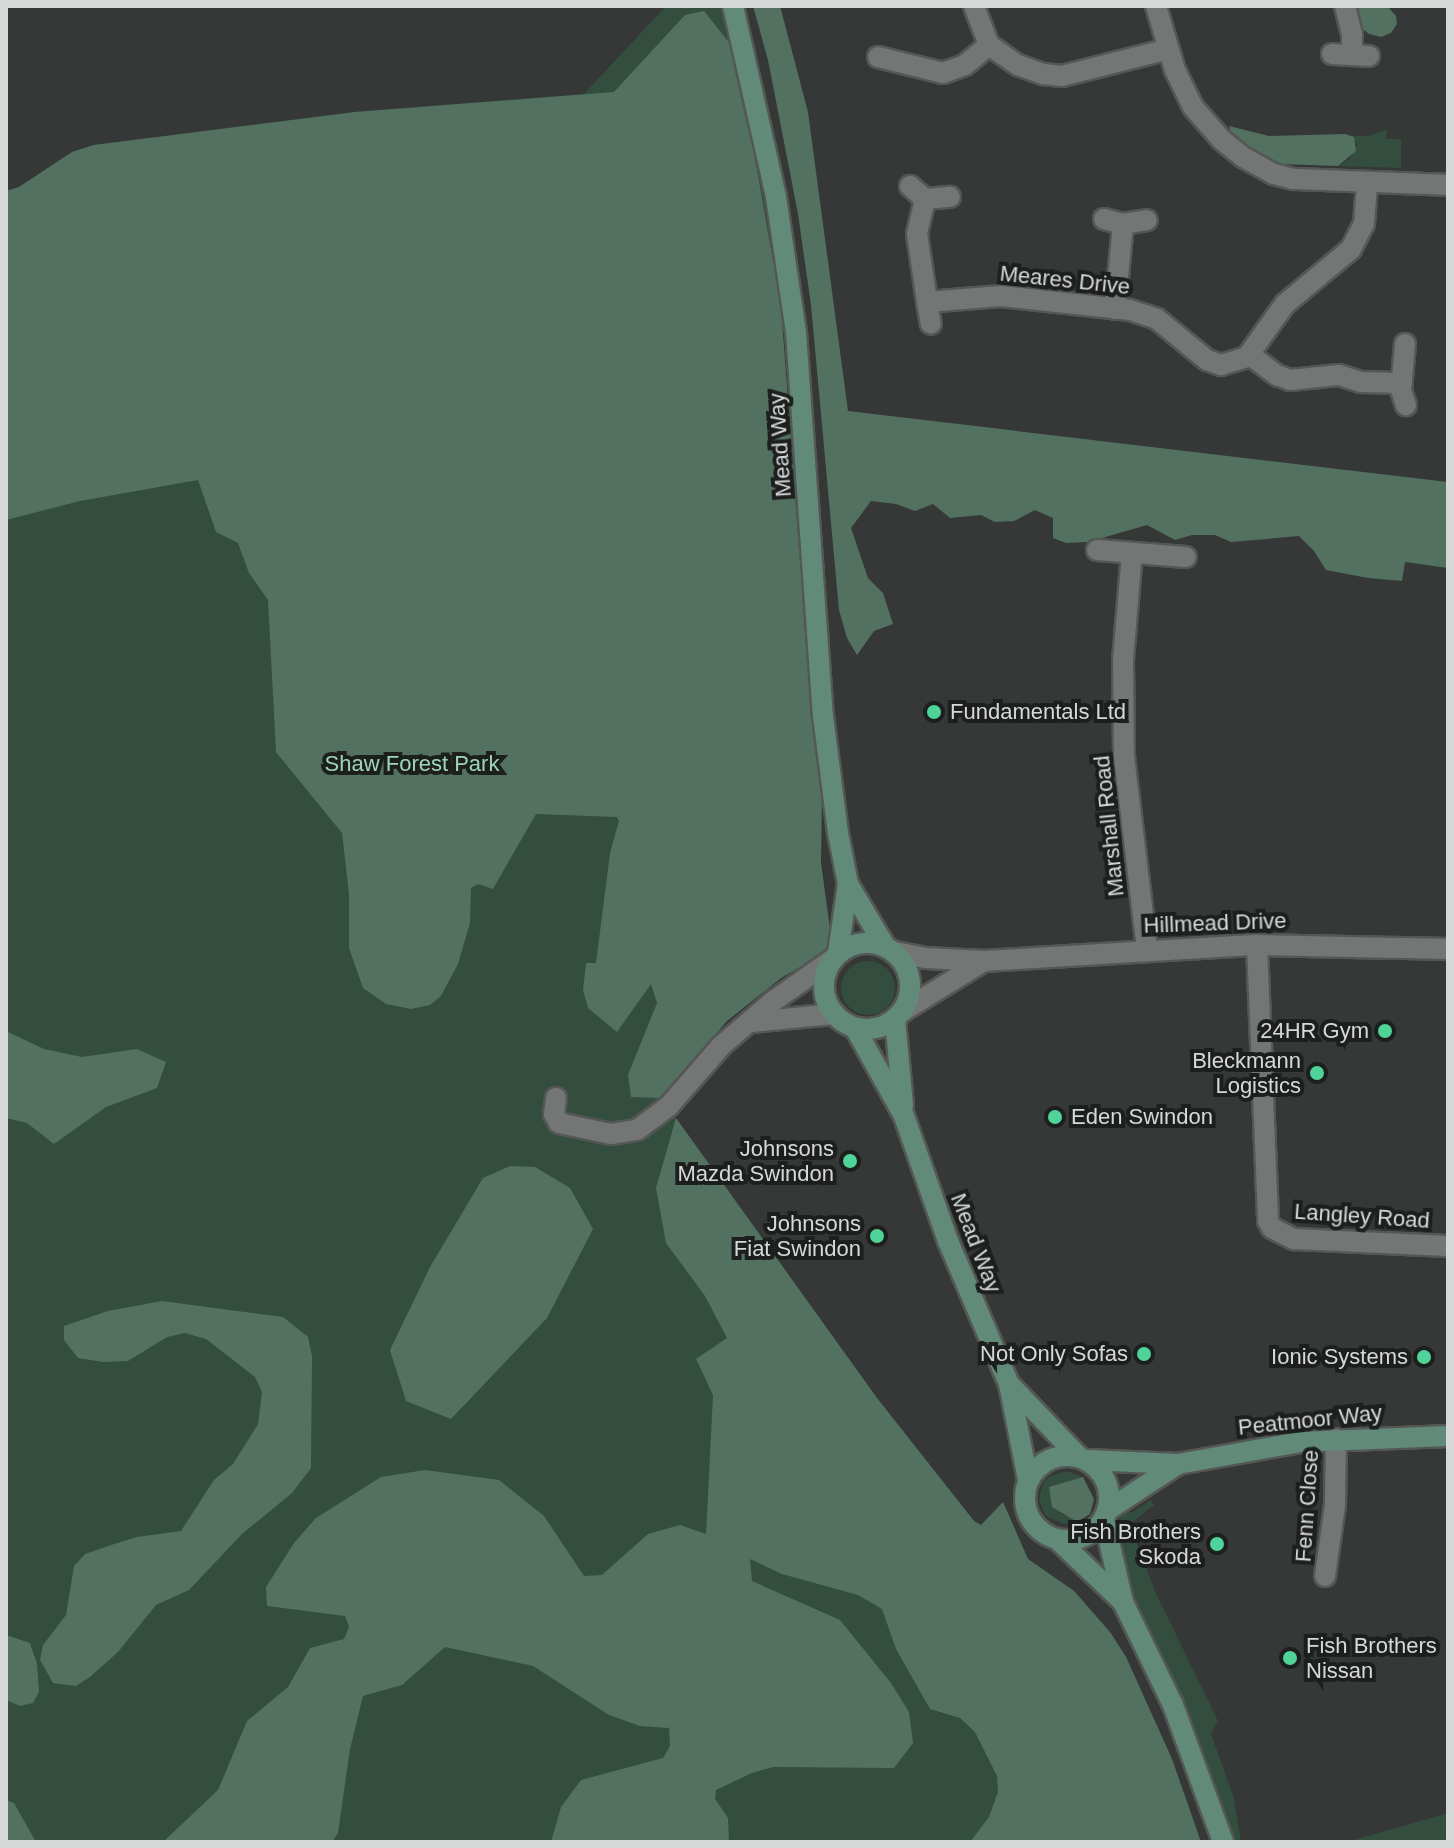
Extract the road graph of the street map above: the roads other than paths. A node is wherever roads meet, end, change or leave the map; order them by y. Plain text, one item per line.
1 (733, 6) edge
2 (974, 6) edge
3 (1156, 6) edge
4 (1345, 6) edge
5 (989, 45) junction
6 (1169, 49) junction
7 (1351, 54) dead end
8 (878, 57) dead end
9 (1367, 183) junction
10 (1448, 185) edge
11 (950, 197) dead end
12 (1147, 220) dead end
13 (927, 302) junction
14 (1115, 309) junction
15 (931, 324) dead end
16 (1405, 344) dead end
17 (1250, 355) junction
18 (1402, 383) junction
19 (1406, 405) dead end
20 (1097, 550) dead end
21 (1132, 553) junction
22 (1186, 557) dead end
23 (848, 884) junction
24 (1257, 945) junction
25 (890, 949) junction
26 (1147, 949) junction
27 (1448, 949) edge
28 (835, 956) junction
29 (984, 961) junction
30 (834, 1014) junction
31 (899, 1015) junction
32 (751, 1022) junction
33 (855, 1028) junction
34 (556, 1098) dead end
35 (904, 1116) junction
36 (1448, 1246) edge
37 (1009, 1384) junction
38 (1448, 1436) edge
39 (1336, 1439) junction
40 (1083, 1458) junction
41 (1178, 1464) junction
42 (1028, 1480) junction
43 (1106, 1514) junction
44 (1058, 1540) junction
45 (1325, 1576) dead end
46 (1123, 1602) junction
47 (1223, 1842) edge

1 - 23 main road, Mead Way
2 - 5 street
3 - 6 street
4 - 7 street
5 - 6 street
5 - 8 street
6 - 9 street
9 - 10 street
9 - 17 street
11 - 13 street
12 - 14 street
13 - 14 street, Meares Drive
13 - 15 street
14 - 17 street, Meares Drive
16 - 18 street
17 - 18 street
18 - 19 street
20 - 21 street
21 - 22 street
21 - 26 street, Marshall Road
23 - 25 main road, Mead Way
23 - 28 main road, Mead Way
24 - 26 street, Hillmead Drive
24 - 27 street, Hillmead Drive
24 - 36 street, Langley Road
25 - 28 main road
25 - 29 street, Hillmead Drive
25 - 31 main road
26 - 29 street, Hillmead Drive
28 - 30 main road
28 - 32 street
29 - 31 street, Hillmead Drive
30 - 32 street
30 - 33 main road
31 - 33 main road
31 - 35 main road, Mead Way
32 - 34 street
33 - 35 main road, Mead Way
35 - 37 main road, Mead Way
37 - 40 main road, Mead Way
37 - 42 main road, Mead Way
38 - 39 main road, Peatmoor Way
39 - 41 main road, Peatmoor Way
39 - 45 street, Fenn Close
40 - 41 main road, Peatmoor Way
40 - 42 main road
40 - 43 main road
41 - 43 main road, Peatmoor Way
42 - 44 main road
43 - 44 main road
43 - 46 main road
44 - 46 main road
46 - 47 main road

